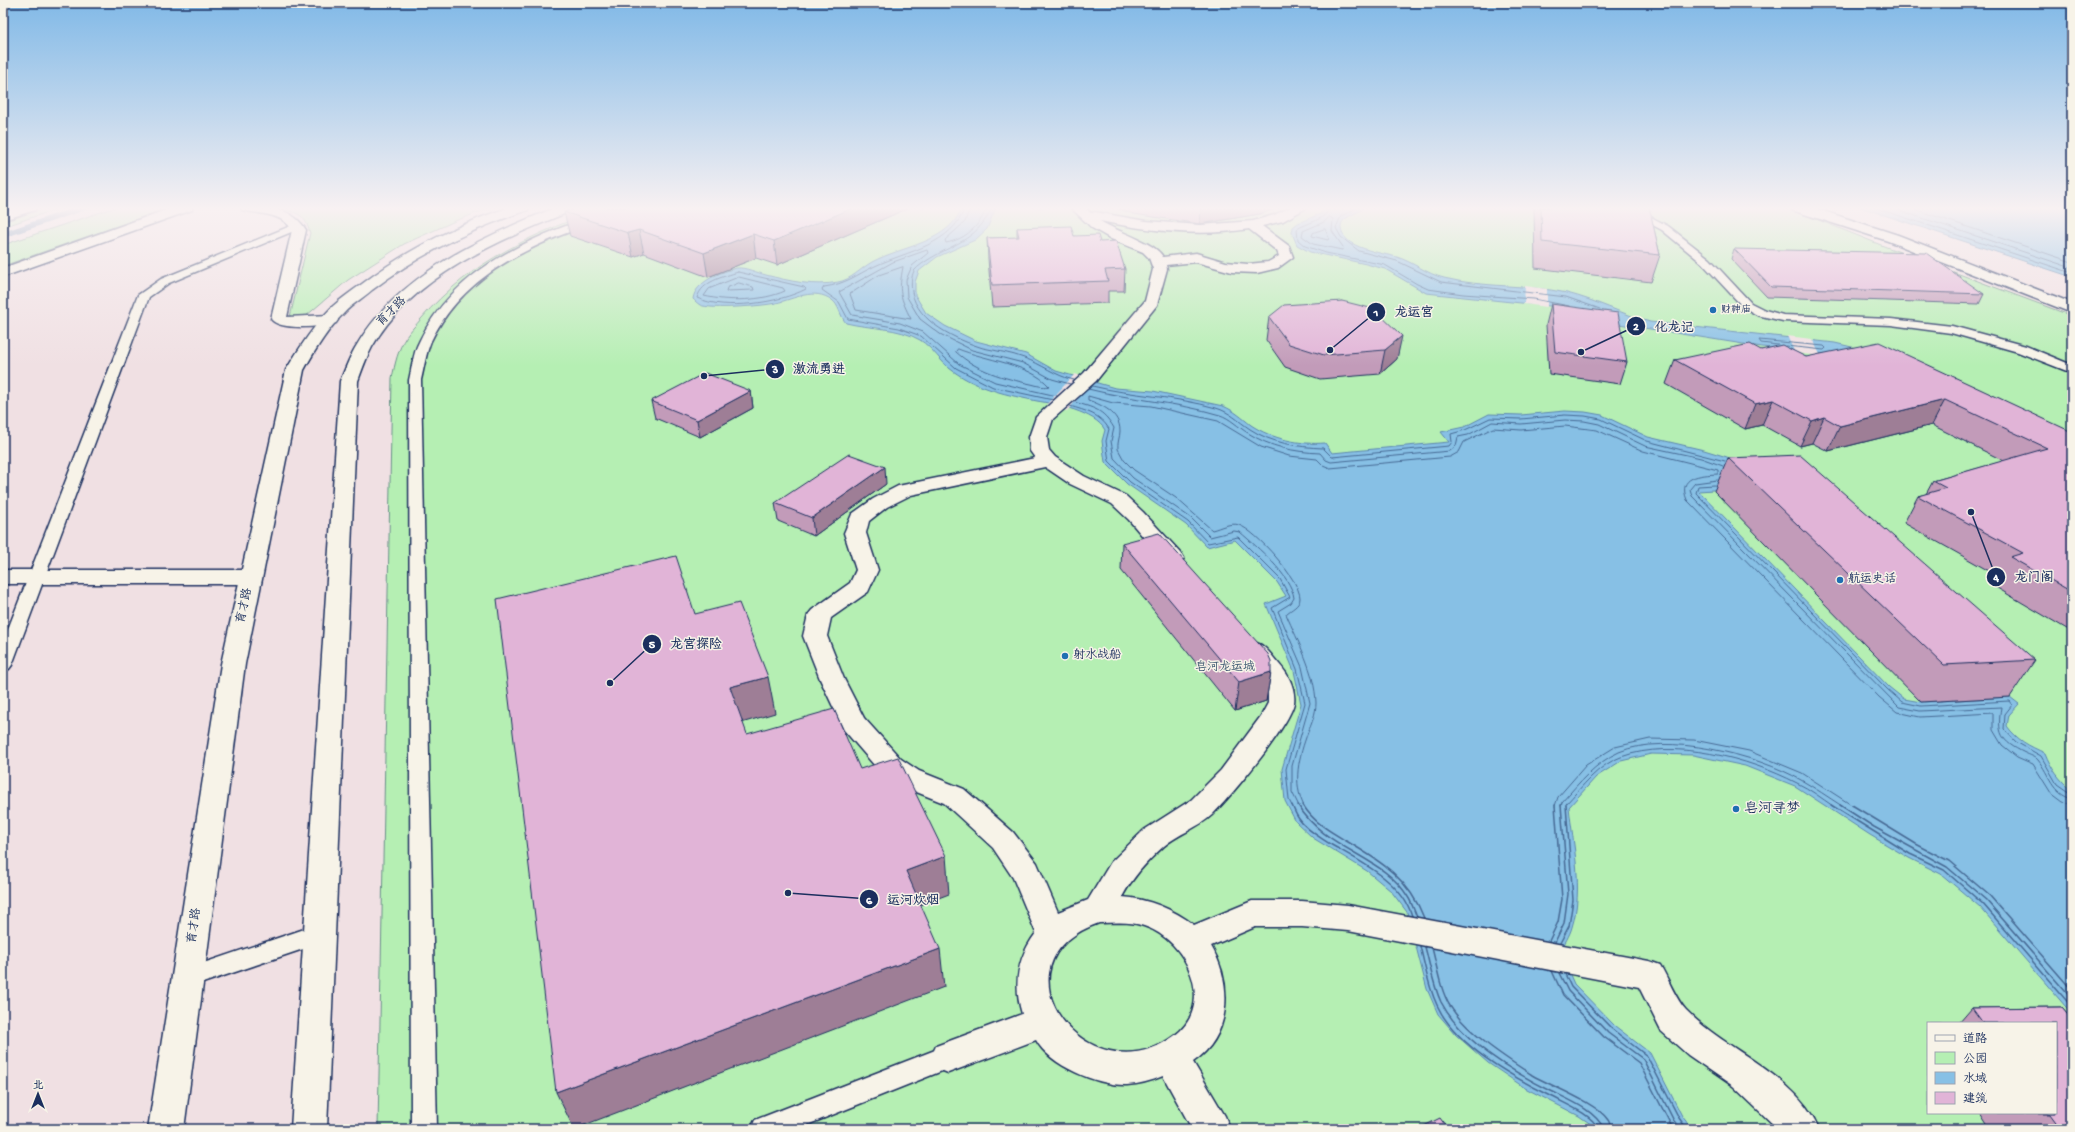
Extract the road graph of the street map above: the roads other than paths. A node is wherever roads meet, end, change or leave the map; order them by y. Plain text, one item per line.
1 (40, 260) edge
2 (216, 260) edge
3 (292, 260) edge
4 (405, 260) edge
5 (456, 260) edge
6 (501, 260) edge
7 (1163, 260) edge
8 (1218, 260) edge
9 (1283, 260) edge
10 (1705, 260) edge
11 (1949, 260) edge
12 (1158, 262) joint
13 (3, 273) edge
14 (2072, 308) edge
15 (330, 320) junction
16 (2072, 369) edge
17 (1048, 462) junction
18 (1188, 575) edge
19 (3, 577) edge
20 (38, 577) junction
21 (251, 577) junction
22 (1239, 634) edge
23 (3, 665) edge
24 (1099, 910) junction
25 (319, 934) junction
26 (1052, 934) junction
27 (1189, 942) junction
28 (188, 978) junction
29 (1043, 1022) junction
30 (948, 1057) joint
31 (1171, 1057) junction
32 (166, 1129) edge
33 (309, 1129) edge
34 (424, 1129) edge
35 (764, 1129) edge
36 (1212, 1129) edge
37 (1801, 1129) edge

1 - 13 street
2 - 20 lane
3 - 15 street
4 - 15 street, 育才路
5 - 25 street, 育才路
6 - 34 lane
7 - 12 street
8 - 9 street
10 - 16 lane
11 - 14 street
12 - 17 street
15 - 21 street, 育才路
17 - 18 street
17 - 26 street
19 - 20 street
20 - 21 street
20 - 23 lane
21 - 28 street, 育才路
22 - 24 street
24 - 26 street
24 - 27 street
25 - 28 lane
25 - 33 street, 育才路
26 - 29 street
27 - 31 street
27 - 37 street
28 - 32 street, 育才路
29 - 30 street
29 - 31 street
30 - 35 lane
31 - 36 street

